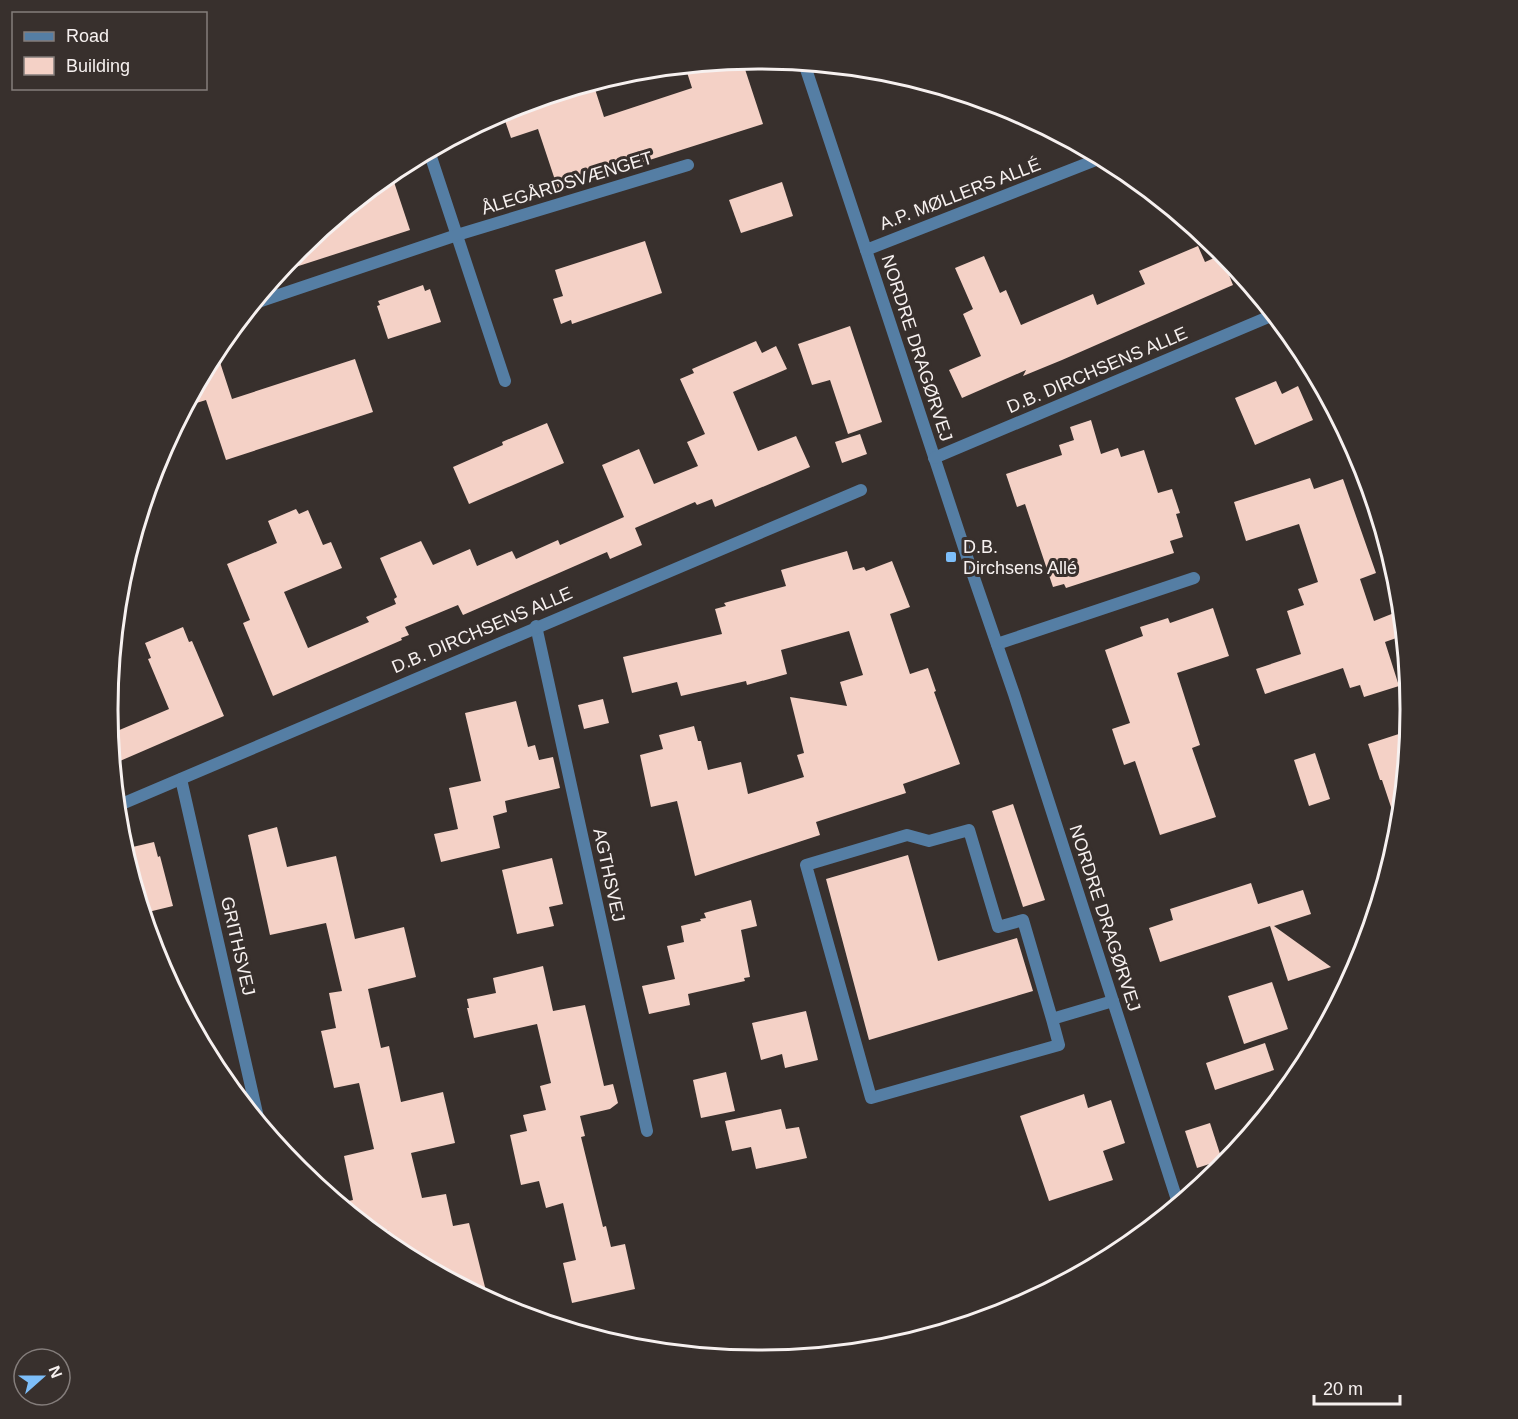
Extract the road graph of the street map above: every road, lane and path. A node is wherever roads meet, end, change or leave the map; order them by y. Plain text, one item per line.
1 (806, 71) edge
2 (432, 159) edge
3 (1091, 162) edge
4 (688, 165) dead end
5 (457, 236) junction
6 (866, 250) junction
7 (268, 299) edge
8 (1266, 318) edge
9 (505, 381) dead end
10 (934, 458) junction
11 (861, 490) dead end
12 (1194, 578) dead end
13 (536, 626) junction
14 (997, 644) junction
15 (181, 779) junction
16 (126, 802) edge
17 (1113, 1001) junction
18 (1052, 1019) junction
19 (255, 1104) edge
20 (647, 1131) dead end
21 (1176, 1196) edge

1 - 6 street, NORDRE DRAGØRVEJ
2 - 5 street
3 - 6 street, A.P. MØLLERS ALLÉ
4 - 5 street, ÅLEGÅRDSVÆNGET
5 - 7 street, ÅLEGÅRDSVÆNGET
5 - 9 street
6 - 10 street, NORDRE DRAGØRVEJ
8 - 10 street, D.B. DIRCHSENS ALLE
10 - 14 street, NORDRE DRAGØRVEJ
11 - 13 street, D.B. DIRCHSENS ALLE
12 - 14 street
13 - 15 street, D.B. DIRCHSENS ALLE
13 - 20 street, AGTHSVEJ
14 - 17 street, NORDRE DRAGØRVEJ
15 - 16 street, D.B. DIRCHSENS ALLE
15 - 19 street, GRITHSVEJ
17 - 18 street
17 - 21 street, NORDRE DRAGØRVEJ
18 - 18 street

